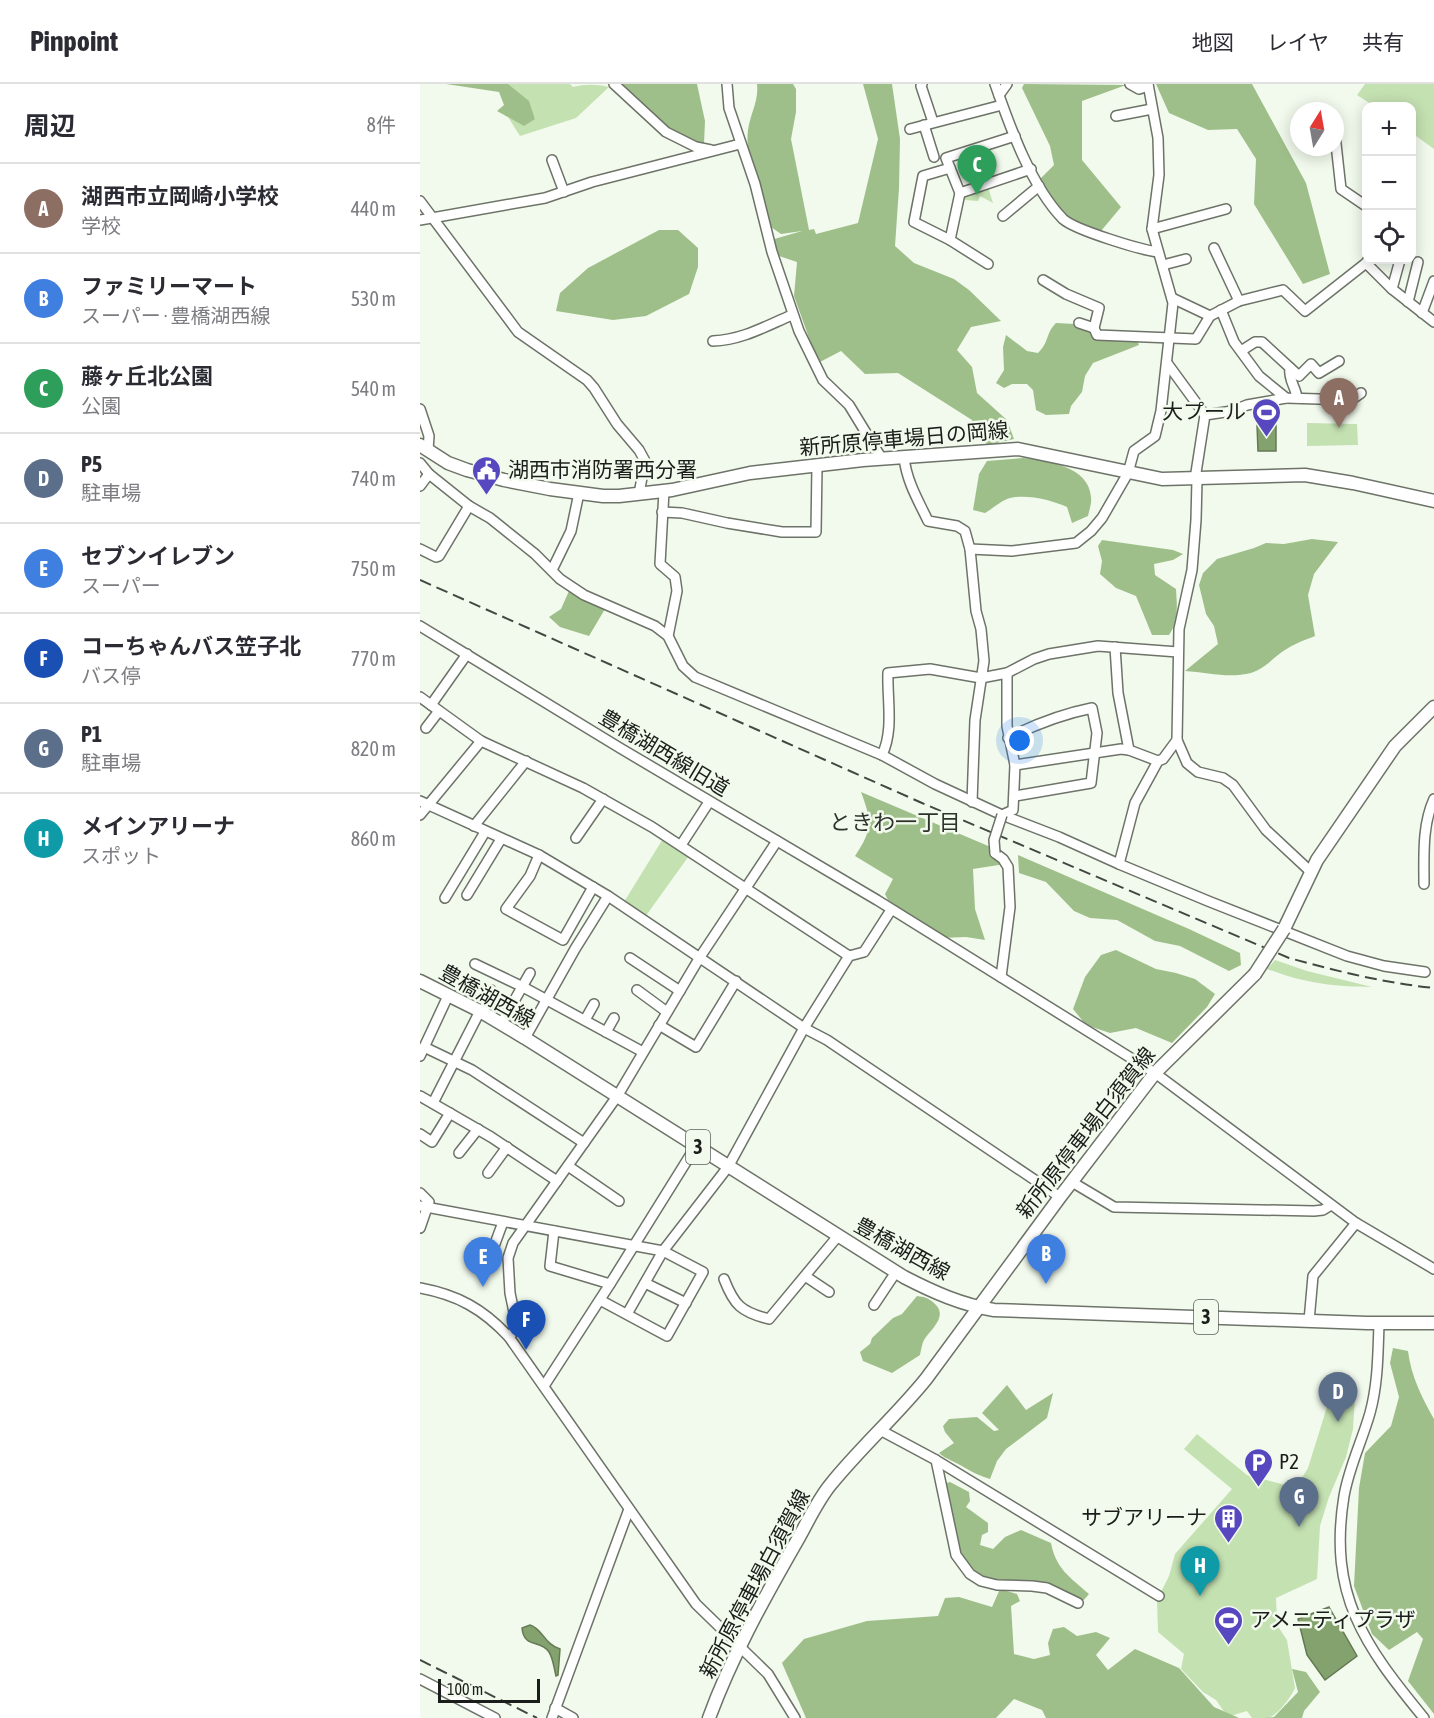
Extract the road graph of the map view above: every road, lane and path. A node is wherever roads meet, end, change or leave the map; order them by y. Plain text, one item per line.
1 (614, 84) edge
2 (727, 84) edge
3 (922, 84) edge
4 (995, 84) edge
5 (1007, 84) edge
6 (1130, 84) edge
7 (1148, 85) edge
8 (999, 95) junction
9 (1002, 105) junction
10 (1152, 109) junction
11 (1116, 116) dead end
12 (928, 124) junction
13 (910, 129) dead end
14 (1015, 136) junction
15 (740, 144) junction
16 (713, 151) junction
17 (934, 156) dead end
18 (1337, 156) edge
19 (552, 160) dead end
20 (950, 168) junction
21 (1031, 169) junction
22 (1039, 186) junction
23 (564, 192) junction
24 (960, 193) junction
25 (420, 201) edge
26 (1362, 203) edge
27 (1226, 209) dead end
28 (1003, 216) dead end
29 (432, 219) junction
30 (420, 220) edge
31 (1152, 229) junction
32 (950, 240) junction
33 (1214, 248) dead end
34 (1158, 252) junction
35 (1186, 259) dead end
36 (1418, 262) dead end
37 (988, 264) dead end
38 (1363, 264) edge
39 (1370, 264) edge
40 (1399, 264) edge
41 (1163, 265) junction
42 (1043, 280) dead end
43 (1434, 280) edge
44 (1392, 289) junction
45 (1432, 294) edge
46 (1172, 298) junction
47 (1239, 301) junction
48 (1408, 302) junction
49 (1221, 310) junction
50 (1422, 313) junction
51 (792, 315) junction
52 (1210, 316) junction
53 (1434, 322) edge
54 (1079, 323) dead end
55 (1094, 328) junction
56 (1169, 338) junction
57 (713, 341) dead end
58 (1241, 351) junction
59 (1339, 360) dead end
60 (1167, 363) junction
61 (1295, 379) junction
62 (1361, 393) dead end
63 (1286, 398) junction
64 (1297, 398) junction
65 (420, 409) edge
66 (1205, 415) junction
67 (424, 448) edge
68 (882, 459) junction
69 (904, 459) junction
70 (420, 463) edge
71 (817, 466) junction
72 (1128, 473) junction
73 (429, 474) junction
74 (1196, 479) junction
75 (420, 486) edge
76 (664, 491) junction
77 (579, 493) junction
78 (639, 495) junction
79 (1434, 501) edge
80 (470, 506) junction
81 (662, 513) junction
82 (420, 549) edge
83 (970, 549) junction
84 (552, 570) junction
85 (420, 626) edge
86 (668, 636) junction
87 (1115, 647) junction
88 (1178, 652) junction
89 (467, 654) junction
90 (1007, 673) junction
91 (981, 678) junction
92 (420, 697) edge
93 (1434, 707) edge
94 (435, 708) junction
95 (426, 728) dead end
96 (1008, 738) junction
97 (1177, 740) junction
98 (481, 741) junction
99 (1129, 750) junction
100 (1095, 752) junction
101 (882, 755) junction
102 (526, 761) junction
103 (1158, 761) junction
104 (1015, 765) junction
105 (1015, 796) junction
106 (603, 799) junction
107 (1434, 799) edge
108 (709, 801) junction
109 (972, 802) junction
110 (423, 803) edge
111 (420, 815) edge
112 (1002, 815) junction
113 (474, 826) junction
114 (485, 832) junction
115 (576, 838) dead end
116 (501, 839) junction
117 (777, 841) junction
118 (681, 845) junction
119 (539, 855) junction
120 (1119, 864) junction
121 (1311, 872) junction
122 (1424, 884) dead end
123 (593, 887) junction
124 (747, 888) junction
125 (467, 895) dead end
126 (608, 896) junction
127 (445, 898) dead end
128 (891, 910) junction
129 (1284, 929) junction
130 (849, 956) junction
131 (700, 957) junction
132 (630, 958) dead end
133 (475, 964) dead end
134 (1425, 972) dead end
135 (530, 973) dead end
136 (1001, 976) junction
137 (420, 981) edge
138 (736, 981) junction
139 (523, 987) junction
140 (491, 990) dead end
141 (637, 990) dead end
142 (680, 991) junction
143 (448, 996) junction
144 (546, 999) junction
145 (594, 1004) dead end
146 (481, 1012) junction
147 (668, 1012) junction
148 (614, 1018) dead end
149 (585, 1020) junction
150 (501, 1024) junction
151 (659, 1025) junction
152 (804, 1028) junction
153 (606, 1032) junction
154 (525, 1038) junction
155 (422, 1051) edge
156 (644, 1052) junction
157 (454, 1061) junction
158 (1155, 1073) junction
159 (618, 1095) junction
160 (420, 1096) edge
161 (433, 1103) junction
162 (450, 1113) junction
163 (478, 1129) junction
164 (420, 1134) edge
165 (584, 1143) junction
166 (696, 1146) junction
167 (507, 1148) junction
168 (459, 1153) dead end
169 (568, 1166) junction
170 (728, 1167) junction
171 (488, 1173) dead end
172 (557, 1181) junction
173 (1072, 1182) junction
174 (420, 1193) edge
175 (1060, 1197) junction
176 (619, 1201) dead end
177 (1331, 1205) junction
178 (423, 1207) edge
179 (503, 1222) junction
180 (1356, 1223) junction
181 (524, 1225) junction
182 (420, 1228) edge
183 (554, 1231) junction
184 (838, 1236) junction
185 (632, 1246) junction
186 (493, 1249) dead end
187 (663, 1251) junction
188 (1434, 1269) edge
189 (897, 1272) junction
190 (805, 1276) junction
191 (724, 1279) dead end
192 (645, 1283) junction
193 (610, 1284) junction
194 (420, 1288) edge
195 (829, 1292) dead end
196 (600, 1300) junction
197 (686, 1303) junction
198 (874, 1305) dead end
199 (978, 1308) junction
200 (627, 1314) junction
201 (1309, 1321) junction
202 (1378, 1323) junction
203 (1434, 1323) edge
204 (509, 1337) junction
205 (544, 1386) junction
206 (880, 1430) junction
207 (936, 1460) junction
208 (630, 1509) junction
209 (1159, 1596) dead end
210 (1078, 1603) dead end
211 (740, 1646) junction
212 (420, 1679) edge
213 (555, 1707) junction
214 (495, 1718) edge
215 (552, 1718) edge
216 (573, 1718) edge
217 (710, 1718) edge
218 (795, 1718) edge
219 (1424, 1718) edge

1 - 16 street
2 - 15 street
3 - 12 street
4 - 8 street
5 - 8 street
6 - 7 street
7 - 10 street
8 - 9 street
9 - 12 street
9 - 14 street
10 - 11 street
10 - 31 street
12 - 13 street
12 - 17 street
14 - 20 street
14 - 21 street
15 - 16 street
15 - 51 street
16 - 23 street
18 - 26 street
19 - 23 street
20 - 24 street
20 - 32 street
21 - 22 street
21 - 24 street
22 - 28 street
22 - 34 street
23 - 29 street
24 - 32 street
25 - 29 street
27 - 31 street
29 - 30 street
29 - 78 street
31 - 34 street
32 - 37 street
33 - 47 street
34 - 41 street
35 - 41 street
36 - 48 street
38 - 47 street
39 - 44 street
40 - 44 street
41 - 46 street
42 - 55 street
43 - 45 street
44 - 48 street
45 - 50 street
46 - 52 street
46 - 56 street
47 - 49 street
48 - 50 street
49 - 52 street
49 - 58 street
50 - 53 street
51 - 57 street
51 - 68 street
52 - 56 street
54 - 55 street
55 - 56 street
56 - 60 street
58 - 61 street
58 - 63 street
59 - 61 street
60 - 66 street
60 - 72 street
61 - 64 street
62 - 64 street
63 - 64 street
63 - 66 street
65 - 67 street
66 - 74 street
67 - 77 main road, 新所原停車場日の岡線
68 - 69 main road, 新所原停車場日の岡線
68 - 71 main road, 新所原停車場日の岡線
69 - 72 main road, 新所原停車場日の岡線
69 - 83 street
70 - 73 street
71 - 76 main road, 新所原停車場日の岡線
71 - 81 street
72 - 74 main road, 新所原停車場日の岡線
72 - 83 street
73 - 75 street
73 - 80 street
74 - 79 main road, 新所原停車場日の岡線
74 - 88 street
76 - 78 main road, 新所原停車場日の岡線
76 - 81 street
77 - 78 main road, 新所原停車場日の岡線
77 - 84 street
80 - 82 street
80 - 84 street
81 - 86 street
83 - 91 street
84 - 86 street
85 - 89 street, 豊橋湖西線旧道
86 - 101 street
87 - 88 street
87 - 90 street
87 - 99 street
88 - 97 street
89 - 94 street
89 - 108 street, 豊橋湖西線旧道
90 - 91 street
90 - 96 street
91 - 101 street
91 - 109 street
92 - 94 street
93 - 121 main road, 新所原停車場白須賀線
94 - 95 street
94 - 98 street
96 - 100 street
96 - 104 street
97 - 103 street
97 - 121 street
98 - 102 street
98 - 110 street
99 - 100 street
99 - 103 street
100 - 104 street
100 - 105 street
101 - 109 street
102 - 106 street
102 - 113 street
103 - 120 street
104 - 105 street
105 - 112 street
106 - 115 street
106 - 118 street
107 - 122 street
108 - 117 street, 豊橋湖西線旧道
108 - 118 street
109 - 112 street
110 - 111 street
110 - 113 street
112 - 120 street
112 - 136 street, bridge
113 - 114 street
114 - 116 street
114 - 127 street
116 - 119 street
116 - 125 street
117 - 124 street
117 - 128 street, 豊橋湖西線旧道
118 - 124 street
119 - 123 street
119 - 123 street
120 - 129 street
121 - 129 main road, 新所原停車場白須賀線
123 - 126 street
124 - 130 street
124 - 131 street
126 - 131 street
126 - 144 street
128 - 130 street
128 - 136 street, 豊橋湖西線旧道
129 - 134 street
129 - 158 main road, 新所原停車場白須賀線, bridge
130 - 152 street
131 - 138 street
131 - 142 street
132 - 142 street
133 - 139 street
135 - 139 street
136 - 158 street, 豊橋湖西線旧道
137 - 143 main road, 豊橋湖西線 / 3
138 - 151 street
138 - 152 street
139 - 144 street
139 - 150 street
140 - 146 street
141 - 147 street
142 - 147 street
143 - 146 main road, 豊橋湖西線 / 3
143 - 155 street
144 - 149 street
144 - 154 street
145 - 149 street
146 - 150 main road, 豊橋湖西線 / 3
146 - 157 street
147 - 151 street
148 - 153 street
149 - 153 street
150 - 154 main road, 豊橋湖西線 / 3
151 - 156 street
152 - 170 street
152 - 175 street
153 - 156 street
154 - 159 main road, 豊橋湖西線 / 3
155 - 157 street
156 - 159 street
157 - 161 street
157 - 165 street
158 - 173 main road, 新所原停車場白須賀線
158 - 177 street, 豊橋湖西線旧道
159 - 165 street
159 - 166 main road, 豊橋湖西線 / 3
160 - 161 street
161 - 162 street
162 - 163 street
162 - 164 street
163 - 167 street
163 - 168 street
165 - 169 street
166 - 170 main road, 豊橋湖西線 / 3
166 - 185 street
167 - 171 street
167 - 172 street
169 - 172 street
169 - 176 street
170 - 184 main road, 豊橋湖西線 / 3
170 - 187 street
172 - 181 street
173 - 175 main road, 新所原停車場白須賀線
173 - 177 street
174 - 178 street
175 - 199 main road, 新所原停車場白須賀線
177 - 180 street, 豊橋湖西線旧道
178 - 179 street
178 - 182 street
179 - 181 street
179 - 186 street
180 - 188 street, 豊橋湖西線旧道
180 - 201 street
181 - 183 street
181 - 204 street
183 - 185 street
183 - 193 street
184 - 189 main road, 豊橋湖西線 / 3
184 - 190 street
185 - 187 street
185 - 193 street
187 - 192 street
187 - 197 street
189 - 198 street
189 - 199 main road, 豊橋湖西線 / 3
190 - 191 street
190 - 195 street
192 - 197 street
192 - 200 street
193 - 196 street
194 - 204 street
196 - 200 street
196 - 205 street
197 - 200 street
199 - 201 main road, 豊橋湖西線 / 3
199 - 206 main road, 新所原停車場白須賀線
201 - 202 main road, 豊橋湖西線 / 3
202 - 203 main road, 豊橋湖西線 / 3
202 - 219 street
204 - 205 street
205 - 208 street
206 - 207 street
206 - 211 main road, 新所原停車場白須賀線
207 - 209 street
207 - 210 street
208 - 211 street
208 - 213 street
211 - 217 main road, 新所原停車場白須賀線
211 - 218 street
212 - 214 street
213 - 215 street
213 - 216 street

